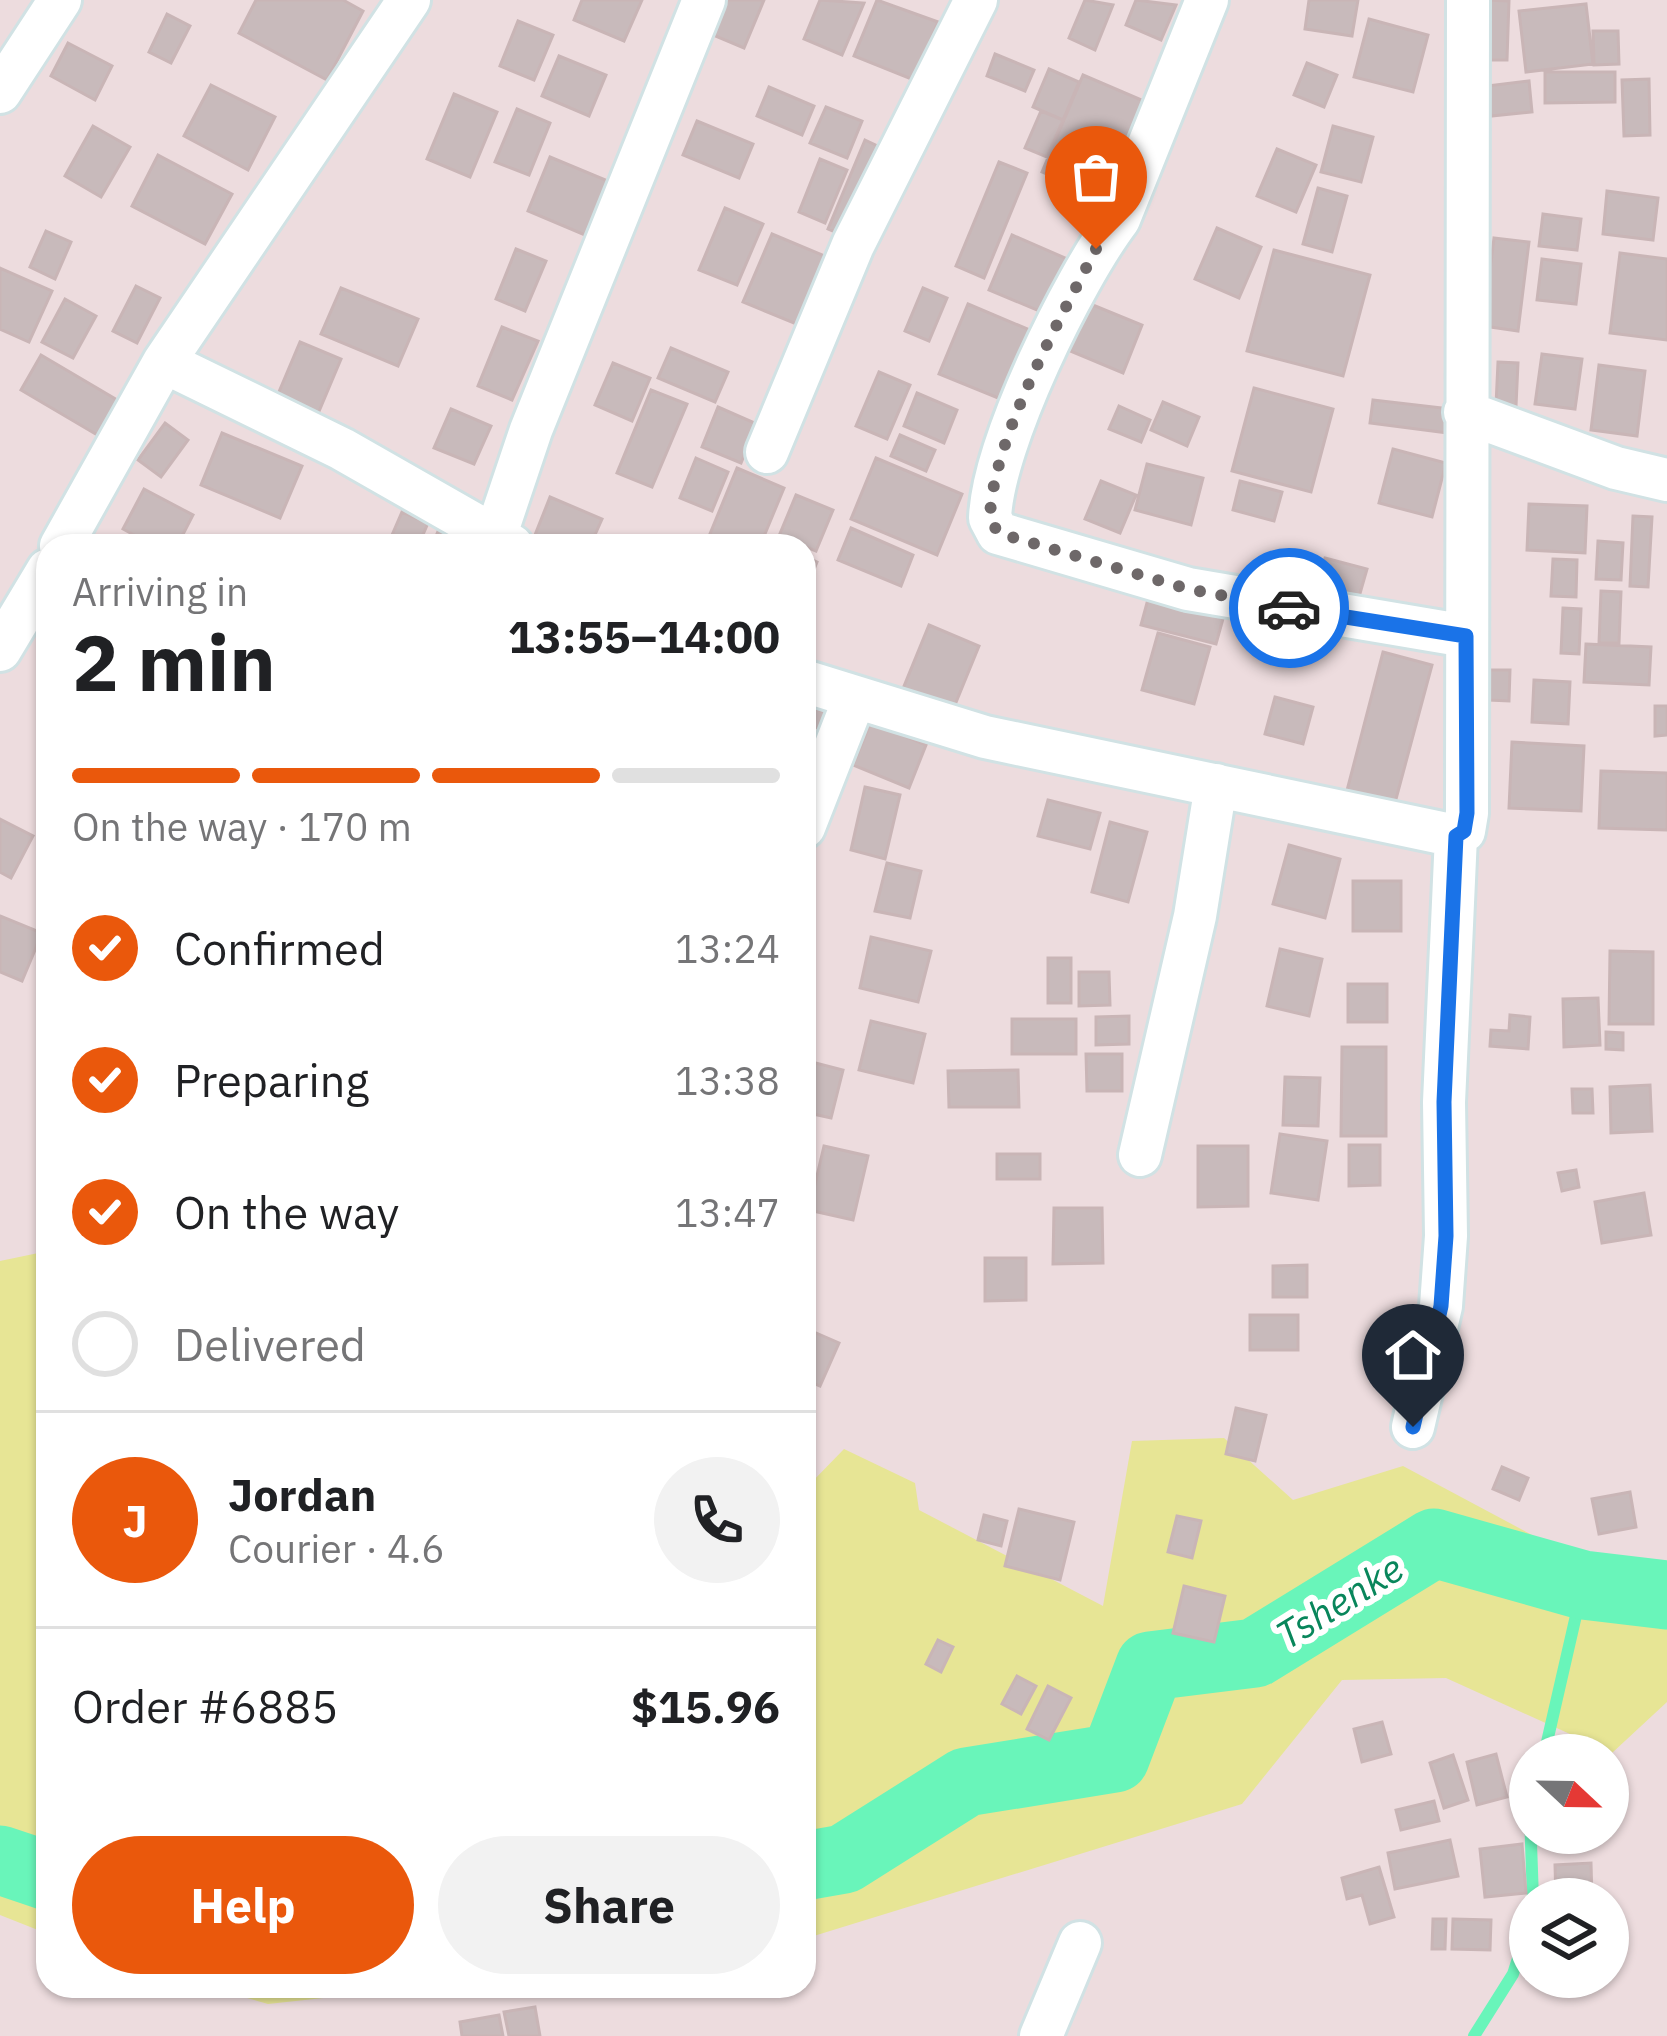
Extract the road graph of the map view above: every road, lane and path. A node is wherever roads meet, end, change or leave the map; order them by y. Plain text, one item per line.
1 (61, 0) edge
2 (409, 0) edge
3 (704, 0) edge
4 (976, 0) edge
5 (1208, 0) edge
6 (1468, 0) edge
7 (0, 92) edge
8 (164, 362) junction
9 (1465, 412) junction
10 (767, 452) dead end
11 (1667, 480) edge
12 (68, 534) edge
13 (485, 534) edge
14 (502, 534) edge
15 (36, 589) edge
16 (1466, 636) junction
17 (0, 650) edge
18 (816, 685) edge
19 (855, 697) junction
20 (1216, 785) junction
21 (816, 796) edge
22 (1456, 836) junction
23 (1140, 1155) dead end
24 (1413, 1427) dead end
25 (1080, 1943) dead end
26 (1041, 2036) edge

1 - 7 street
2 - 8 street
3 - 14 street
4 - 10 street
5 - 16 street
6 - 9 street
8 - 12 street
8 - 13 street
9 - 11 street
9 - 16 street
15 - 17 street
16 - 22 street
18 - 19 street
19 - 20 street
19 - 21 street
20 - 22 street
20 - 23 street
22 - 24 street
25 - 26 street

